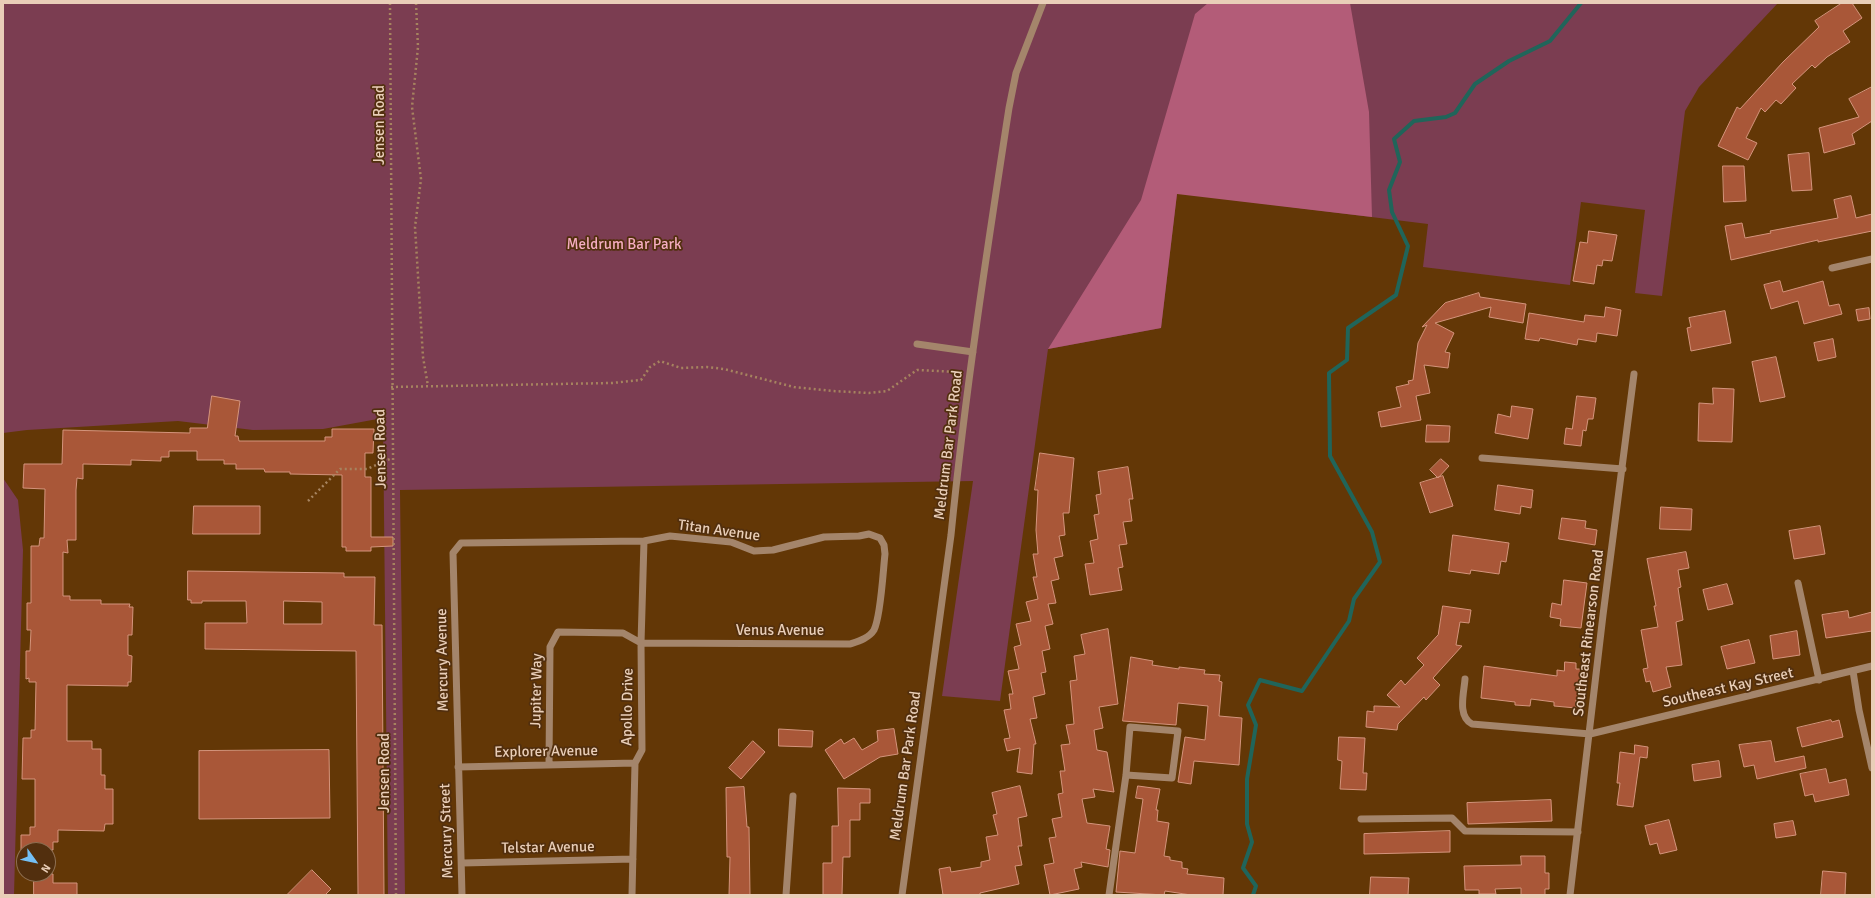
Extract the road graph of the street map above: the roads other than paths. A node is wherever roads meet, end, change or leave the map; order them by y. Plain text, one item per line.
1 (1043, 3) edge
2 (1872, 259) edge
3 (1832, 268) dead end
4 (917, 344) dead end
5 (973, 352) junction
6 (1634, 374) dead end
7 (1482, 458) dead end
8 (1623, 469) junction
9 (644, 541) junction
10 (453, 553) joint
11 (1798, 583) dead end
12 (881, 591) joint
13 (641, 643) junction
14 (1872, 666) edge
15 (1853, 671) junction
16 (1465, 679) dead end
17 (1819, 680) junction
18 (1590, 734) junction
19 (635, 763) junction
20 (549, 766) junction
21 (458, 767) junction
22 (1872, 768) edge
23 (1126, 775) junction
24 (793, 796) dead end
25 (1361, 819) dead end
26 (1578, 832) junction
27 (634, 859) junction
28 (462, 863) junction
29 (462, 895) edge
30 (632, 895) edge
31 (786, 895) edge
32 (902, 895) edge
33 (1110, 895) edge
34 (1570, 895) edge

1 - 5 street, Meldrum Bar Park Road
2 - 3 street
4 - 5 street
5 - 32 street, Meldrum Bar Park Road
6 - 8 street, Southeast Rinearson Road
7 - 8 street
8 - 18 street, Southeast Rinearson Road
9 - 10 street, Titan Avenue
9 - 12 street, Titan Avenue
9 - 13 street, Apollo Drive
10 - 21 street, Mercury Avenue
11 - 17 street
12 - 13 street, Venus Avenue
13 - 19 street, Apollo Drive
13 - 20 street, Jupiter Way
14 - 15 street, Southeast Kay Street
15 - 17 street, Southeast Kay Street
15 - 22 street
16 - 18 street, Southeast Kay Street
17 - 18 street, Southeast Kay Street
18 - 26 street, Southeast Rinearson Road
19 - 20 street, Explorer Avenue
19 - 27 street, Apollo Drive
20 - 21 street, Explorer Avenue
21 - 28 street, Mercury Street
23 - 23 street
23 - 33 street
24 - 31 street
25 - 26 street
26 - 34 street, Southeast Rinearson Road
27 - 28 street, Telstar Avenue
27 - 30 street, Apollo Drive
28 - 29 street, Mercury Street

